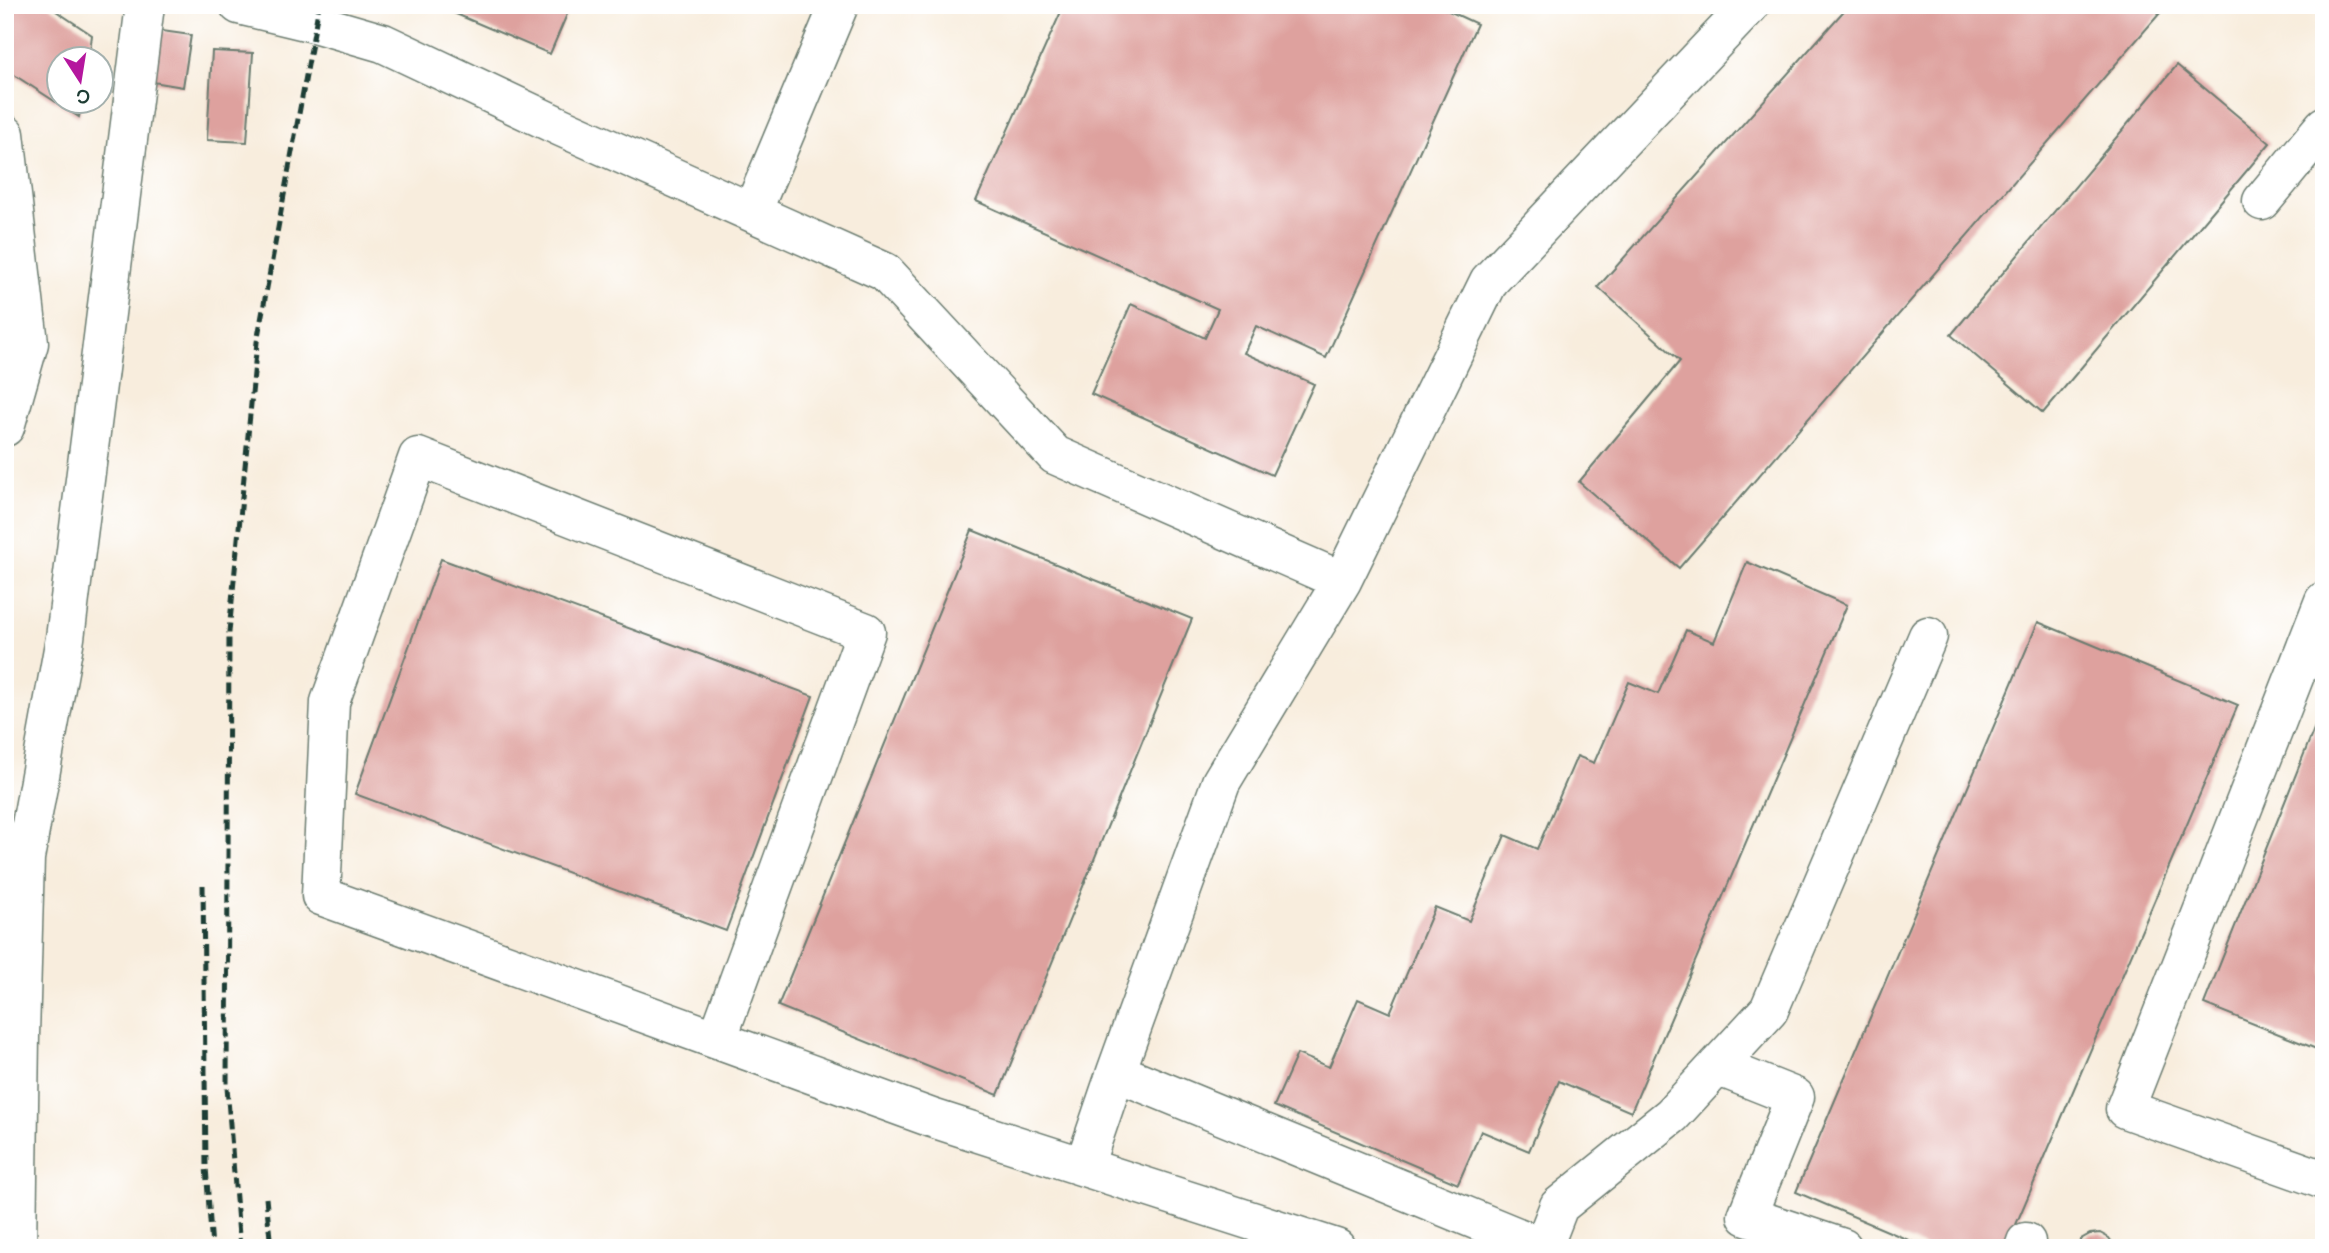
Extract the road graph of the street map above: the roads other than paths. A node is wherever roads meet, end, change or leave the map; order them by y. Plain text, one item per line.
1 (145, 5) edge
2 (239, 5) edge
3 (839, 5) edge
4 (1750, 5) edge
5 (2324, 126) edge
6 (5, 134) edge
7 (2262, 201) dead end
8 (752, 212) junction
9 (5, 427) edge
10 (1342, 581) junction
11 (2324, 601) edge
12 (1928, 636) dead end
13 (717, 1040) junction
14 (1717, 1066) junction
15 (1116, 1072) junction
16 (1084, 1166) junction
17 (2324, 1180) edge
18 (1544, 1247) edge
19 (17, 1248) edge
20 (1336, 1248) edge
21 (1843, 1248) edge

1 - 19 lane
2 - 8 lane
3 - 8 lane
4 - 10 lane
5 - 7 lane
6 - 9 lane
8 - 10 lane
10 - 15 lane
11 - 17 lane
12 - 14 lane
13 - 13 lane
13 - 16 lane
14 - 18 lane
14 - 21 lane
15 - 16 lane
15 - 18 lane
16 - 20 lane

